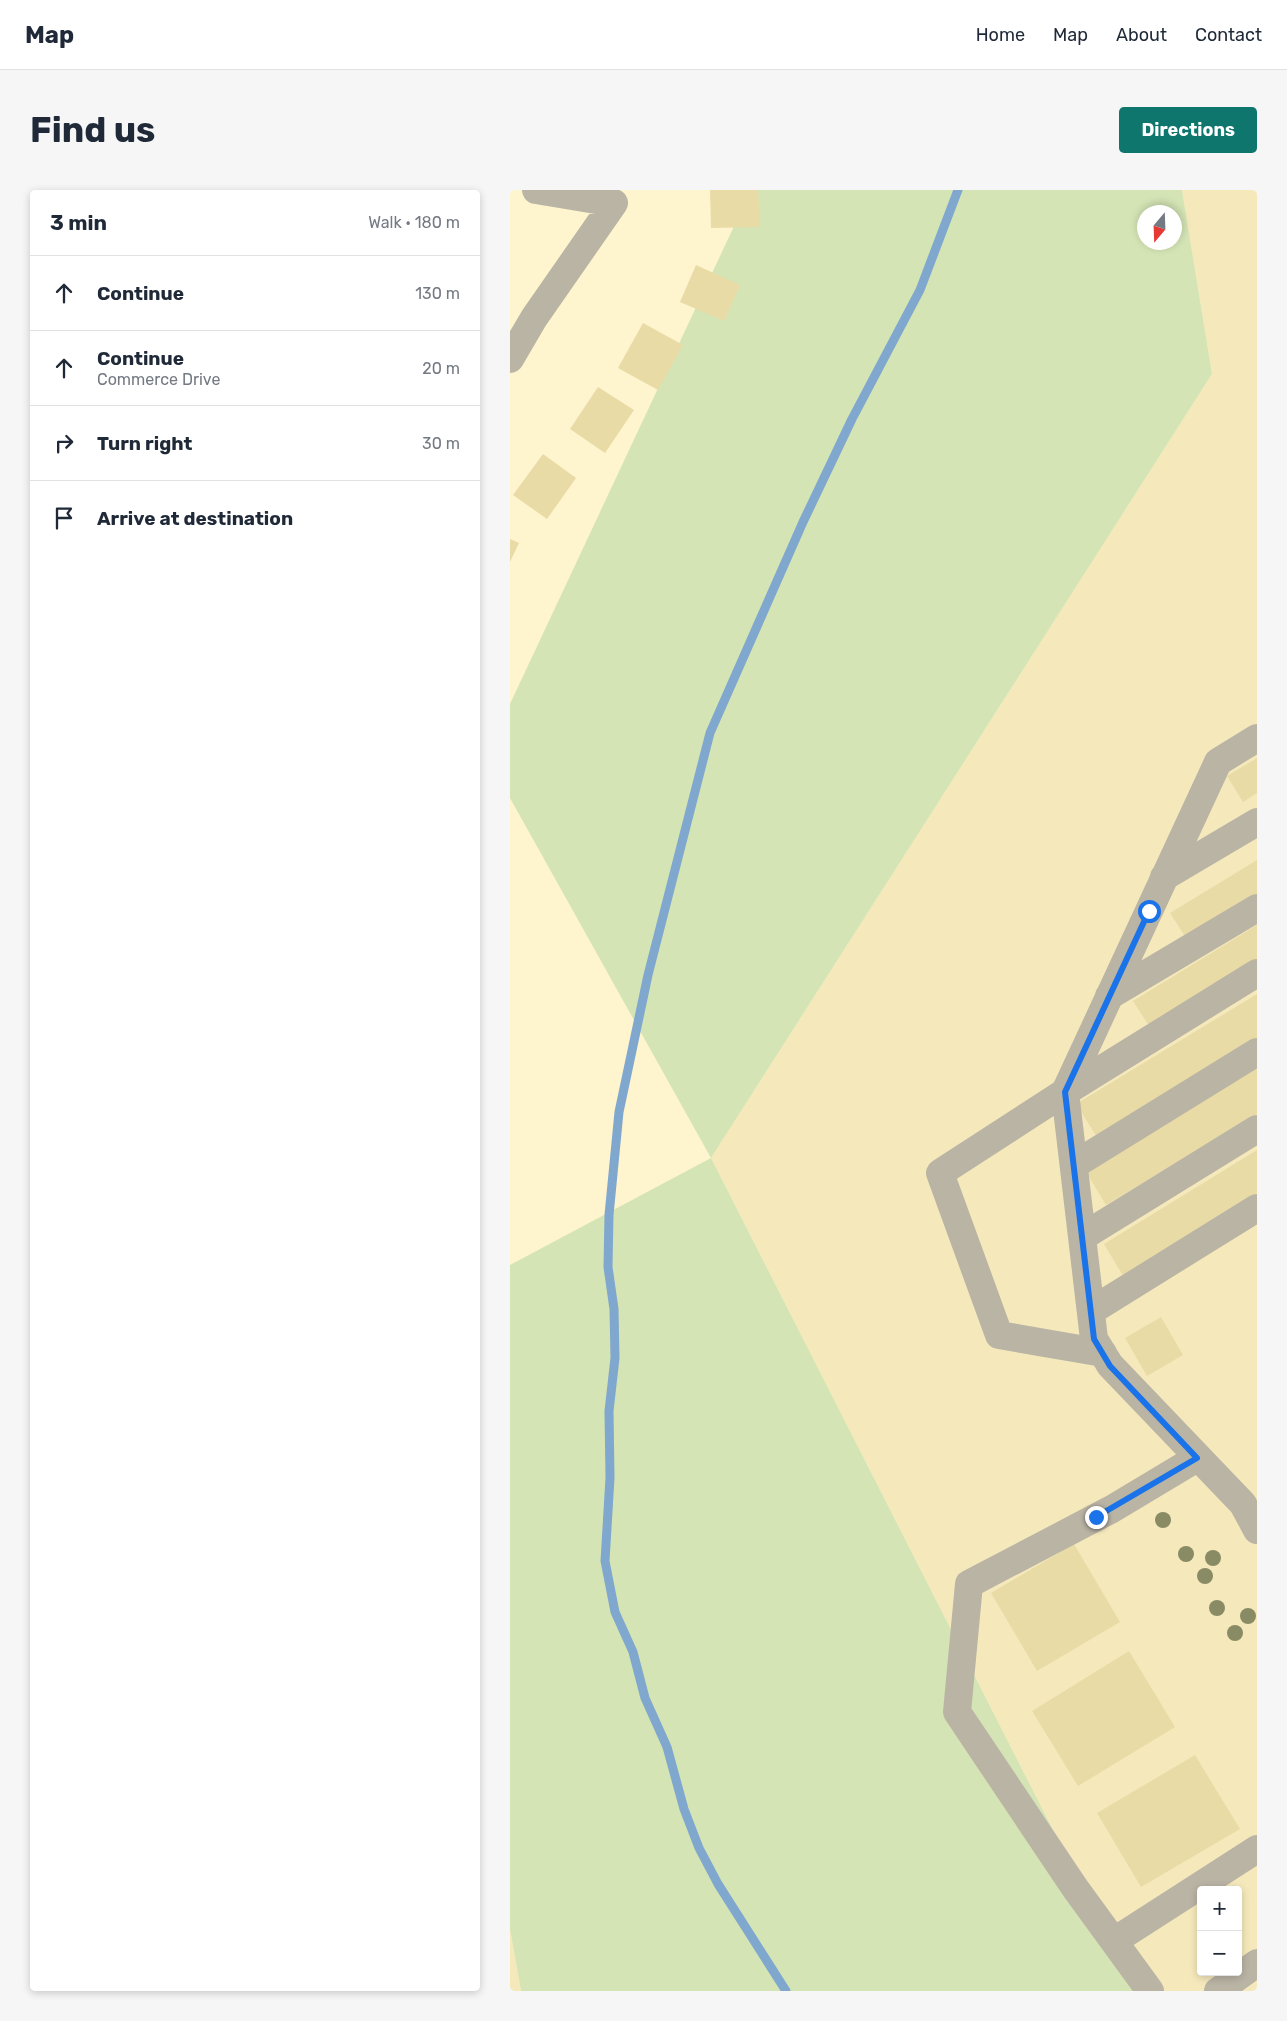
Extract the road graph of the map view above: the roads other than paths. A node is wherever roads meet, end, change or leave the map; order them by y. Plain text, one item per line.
1 (536, 190) edge
2 (510, 359) edge
3 (1257, 738) edge
4 (1257, 822) edge
5 (1164, 877) junction
6 (1257, 908) edge
7 (1257, 973) edge
8 (1109, 996) junction
9 (1257, 1052) edge
10 (1065, 1092) junction
11 (1257, 1130) edge
12 (1074, 1165) junction
13 (1257, 1208) edge
14 (1082, 1237) junction
15 (1091, 1311) junction
16 (1102, 1353) junction
17 (1197, 1458) junction
18 (1250, 1497) edge
19 (1257, 1530) edge
20 (1257, 1848) edge
21 (1114, 1941) junction
22 (1257, 1962) edge
23 (1150, 1991) edge
24 (1218, 1991) edge

1 - 2 street
3 - 5 street
4 - 5 street
5 - 8 street
6 - 8 street
7 - 10 street
8 - 10 street
9 - 12 street
10 - 12 street
10 - 16 street
11 - 14 street
12 - 14 street
13 - 15 street
14 - 15 street
15 - 16 street
16 - 17 street
17 - 18 street
17 - 21 street
18 - 19 street
20 - 21 street
21 - 23 street
22 - 24 street

